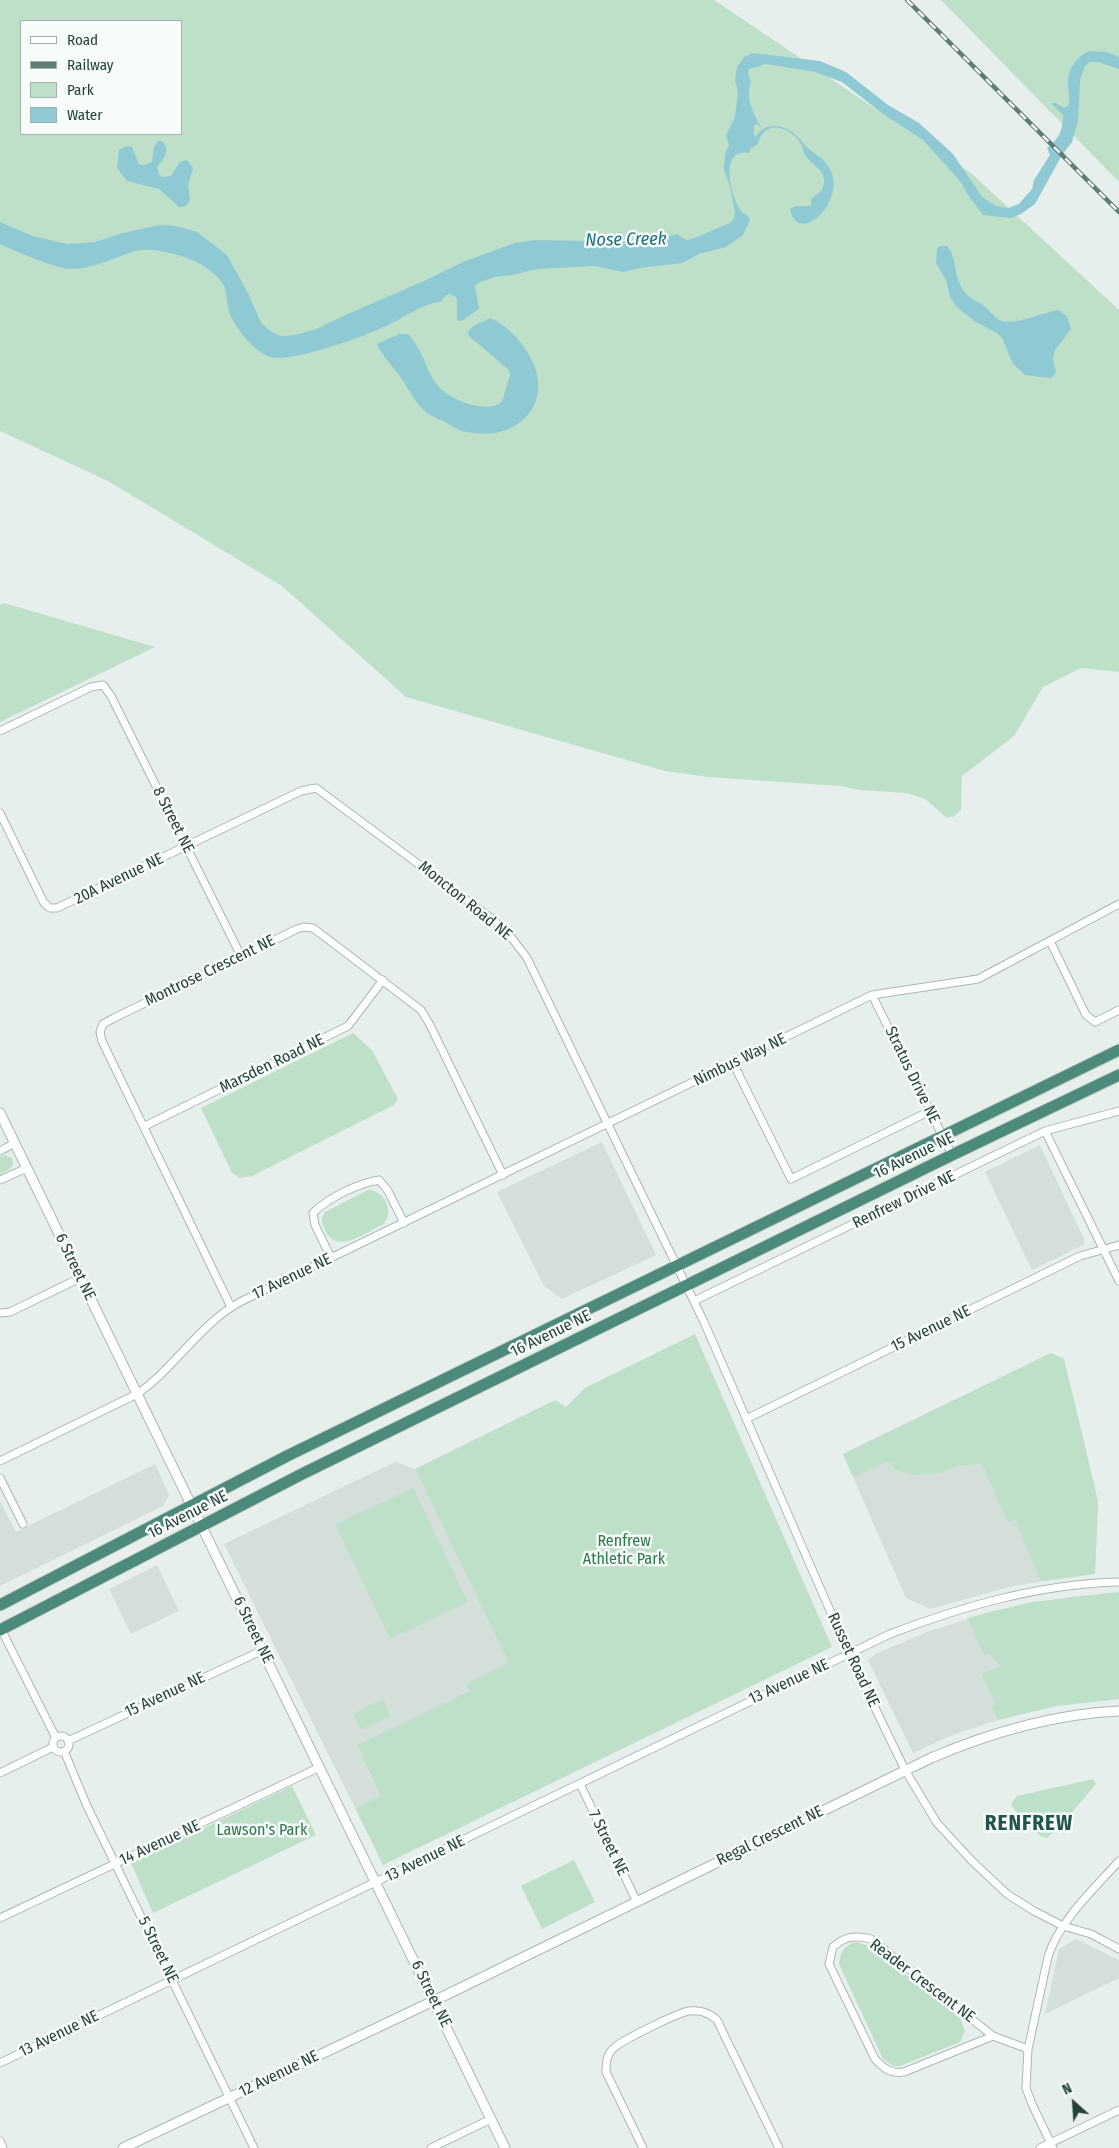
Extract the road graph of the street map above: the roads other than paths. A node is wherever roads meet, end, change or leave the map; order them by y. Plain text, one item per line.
1 (0, 731) edge
2 (0, 813) edge
3 (186, 846) junction
4 (1119, 904) edge
5 (1050, 941) junction
6 (241, 956) junction
7 (383, 980) junction
8 (872, 995) junction
9 (1119, 1010) edge
10 (1119, 1050) edge
11 (733, 1063) junction
12 (1119, 1075) edge
13 (930, 1111) junction
14 (1119, 1111) edge
15 (0, 1113) edge
16 (607, 1125) junction
17 (145, 1126) junction
18 (1045, 1131) junction
19 (942, 1135) junction
20 (15, 1143) junction
21 (0, 1151) edge
22 (952, 1155) junction
23 (27, 1168) junction
24 (503, 1175) junction
25 (0, 1180) edge
26 (404, 1223) junction
27 (1119, 1245) edge
28 (1104, 1250) junction
29 (331, 1258) junction
30 (676, 1266) junction
31 (80, 1278) junction
32 (1119, 1281) edge
33 (686, 1286) junction
34 (694, 1301) junction
35 (231, 1307) junction
36 (0, 1313) edge
37 (137, 1394) junction
38 (746, 1419) junction
39 (0, 1461) edge
40 (0, 1478) edge
41 (192, 1506) junction
42 (23, 1524) dead end
43 (202, 1526) junction
44 (1119, 1582) edge
45 (0, 1605) edge
46 (0, 1628) edge
47 (263, 1650) junction
48 (849, 1654) junction
49 (1119, 1711) edge
50 (56, 1738) junction
51 (68, 1741) junction
52 (53, 1748) junction
53 (64, 1751) junction
54 (320, 1767) junction
55 (906, 1770) junction
56 (0, 1773) edge
57 (580, 1784) junction
58 (1119, 1861) edge
59 (116, 1864) junction
60 (375, 1882) junction
61 (637, 1902) junction
62 (0, 1918) edge
63 (1063, 1926) junction
64 (1119, 1949) edge
65 (171, 1979) junction
66 (434, 2000) junction
67 (993, 2036) junction
68 (1028, 2049) junction
69 (0, 2062) edge
70 (229, 2098) junction
71 (1119, 2110) edge
72 (491, 2119) junction
73 (0, 2141) edge
74 (1051, 2146) edge
75 (3, 2148) edge
76 (123, 2148) edge
77 (254, 2148) edge
78 (431, 2148) edge
79 (505, 2148) edge
80 (642, 2148) edge
81 (779, 2148) edge
82 (1040, 2148) edge

1 - 3 street, 8 Street NE
2 - 3 street, 20A Avenue NE
3 - 6 street, 8 Street NE
3 - 16 street, Moncton Road NE
4 - 5 street, Nimbus Way NE
5 - 8 street, Nimbus Way NE
5 - 9 street
6 - 7 street, Montrose Crescent NE
6 - 17 street, Montrose Crescent NE
7 - 17 street, Marsden Road NE
7 - 24 street, Montrose Crescent NE
8 - 11 street, Nimbus Way NE
8 - 13 street, Stratus Drive NE
10 - 19 highway, 16 Avenue NE
11 - 13 street
11 - 16 street, Nimbus Way NE
12 - 22 highway, 16 Avenue NE
13 - 19 street, Stratus Drive NE
14 - 18 street, Renfrew Drive NE
15 - 20 street, 6 Street NE
16 - 24 street, 17 Avenue NE
16 - 30 street, Moncton Road NE
17 - 35 street, Montrose Crescent NE
18 - 28 street
18 - 34 street, Renfrew Drive NE
19 - 22 street, Stratus Drive NE
19 - 30 highway, 16 Avenue NE
20 - 21 street
20 - 23 street, 6 Street NE
22 - 33 highway, 16 Avenue NE
23 - 25 street
23 - 31 street, 6 Street NE
24 - 26 street, 17 Avenue NE
26 - 29 street, 17 Avenue NE
26 - 29 street
27 - 28 street, 15 Avenue NE
28 - 32 street
28 - 38 street, 15 Avenue NE
29 - 35 street, 17 Avenue NE
30 - 33 street, Moncton Road NE
30 - 41 highway, 16 Avenue NE
31 - 36 street
31 - 37 street, 6 Street NE
33 - 34 street, Russet Road NE
33 - 43 highway, 16 Avenue NE
34 - 38 street, Russet Road NE
35 - 37 street, 17 Avenue NE
37 - 39 street, 17 Avenue NE
37 - 41 street, 6 Street NE
38 - 48 street, Russet Road NE
40 - 42 street
41 - 43 street, 6 Street NE
41 - 45 highway, 16 Avenue NE
43 - 46 highway, 16 Avenue NE
43 - 47 street, 6 Street NE
44 - 48 street, 13 Avenue NE
46 - 50 street
47 - 51 street, 15 Avenue NE
47 - 54 street, 6 Street NE
48 - 55 street, Russet Road NE
48 - 57 street, 13 Avenue NE
49 - 55 street, Regal Crescent NE
50 - 51 street
50 - 52 street
51 - 53 street
52 - 53 street
52 - 56 street
53 - 59 street, 5 Street NE
54 - 59 street, 14 Avenue NE
54 - 60 street, 6 Street NE
55 - 61 street, Regal Crescent NE
55 - 63 street, Russet Road NE
57 - 60 street, 13 Avenue NE
57 - 61 street, 7 Street NE
58 - 63 street
59 - 62 street, 14 Avenue NE
59 - 65 street, 5 Street NE
60 - 65 street, 13 Avenue NE
60 - 66 street, 6 Street NE
61 - 66 street, Regal Crescent NE
63 - 64 street, Russet Road NE
63 - 68 street
65 - 69 street, 13 Avenue NE
65 - 70 street, 5 Street NE
66 - 70 street, 12 Avenue NE
66 - 72 street, 6 Street NE
67 - 67 street, Reader Crescent NE
67 - 68 street, Reader Crescent NE
68 - 74 street
70 - 76 street, 12 Avenue NE
70 - 77 street, 5 Street NE
71 - 74 street
72 - 78 street
72 - 79 street, 6 Street NE
73 - 75 street
74 - 82 street
80 - 81 street

